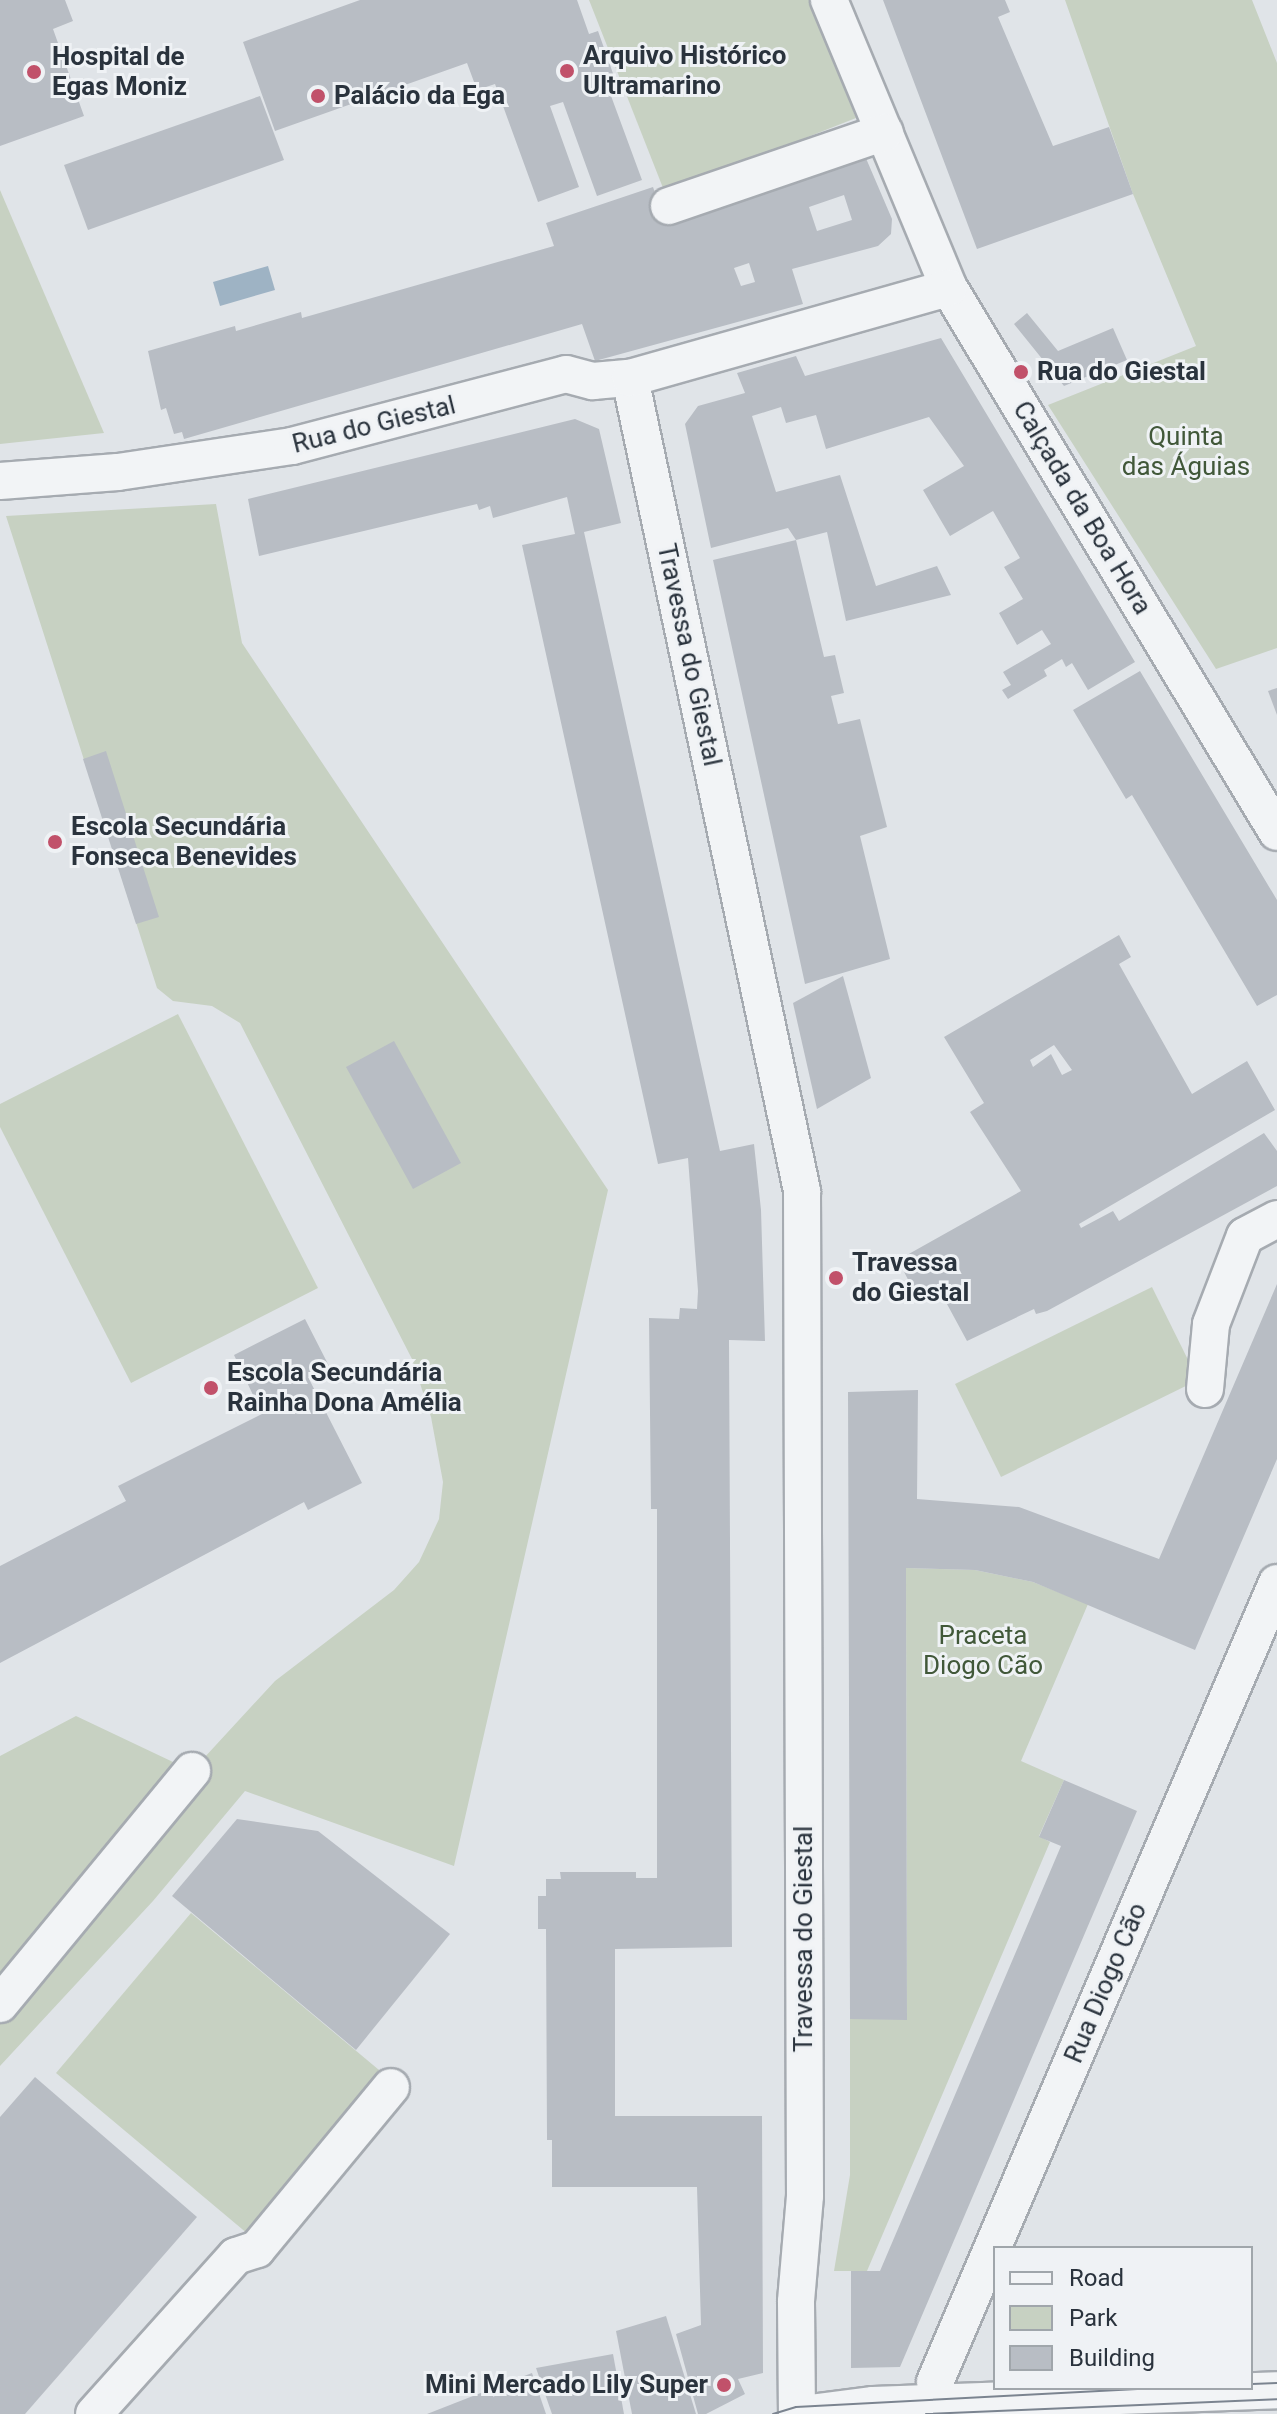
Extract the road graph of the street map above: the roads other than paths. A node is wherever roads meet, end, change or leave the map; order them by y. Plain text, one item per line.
1 (829, 0) edge
2 (885, 132) junction
3 (669, 206) dead end
4 (949, 288) junction
5 (630, 378) junction
6 (0, 481) edge
7 (1277, 832) edge
8 (1277, 1219) edge
9 (1205, 1389) dead end
10 (1277, 1583) edge
11 (192, 1771) dead end
12 (0, 2004) edge
13 (391, 2087) dead end
14 (993, 2246) edge
15 (993, 2246) edge
16 (935, 2382) dead end
17 (1277, 2390) edge
18 (94, 2414) edge
19 (799, 2414) edge

1 - 2 street, Calçada da Boa Hora
2 - 3 street
2 - 4 street, Calçada da Boa Hora
4 - 5 street, Rua do Giestal
4 - 7 street, Calçada da Boa Hora
5 - 6 street, Rua do Giestal
5 - 19 street, Travessa do Giestal
8 - 9 street
10 - 15 street, Rua Diogo Cão
11 - 12 street
13 - 18 street
14 - 16 street, Rua Diogo Cão
17 - 19 street

